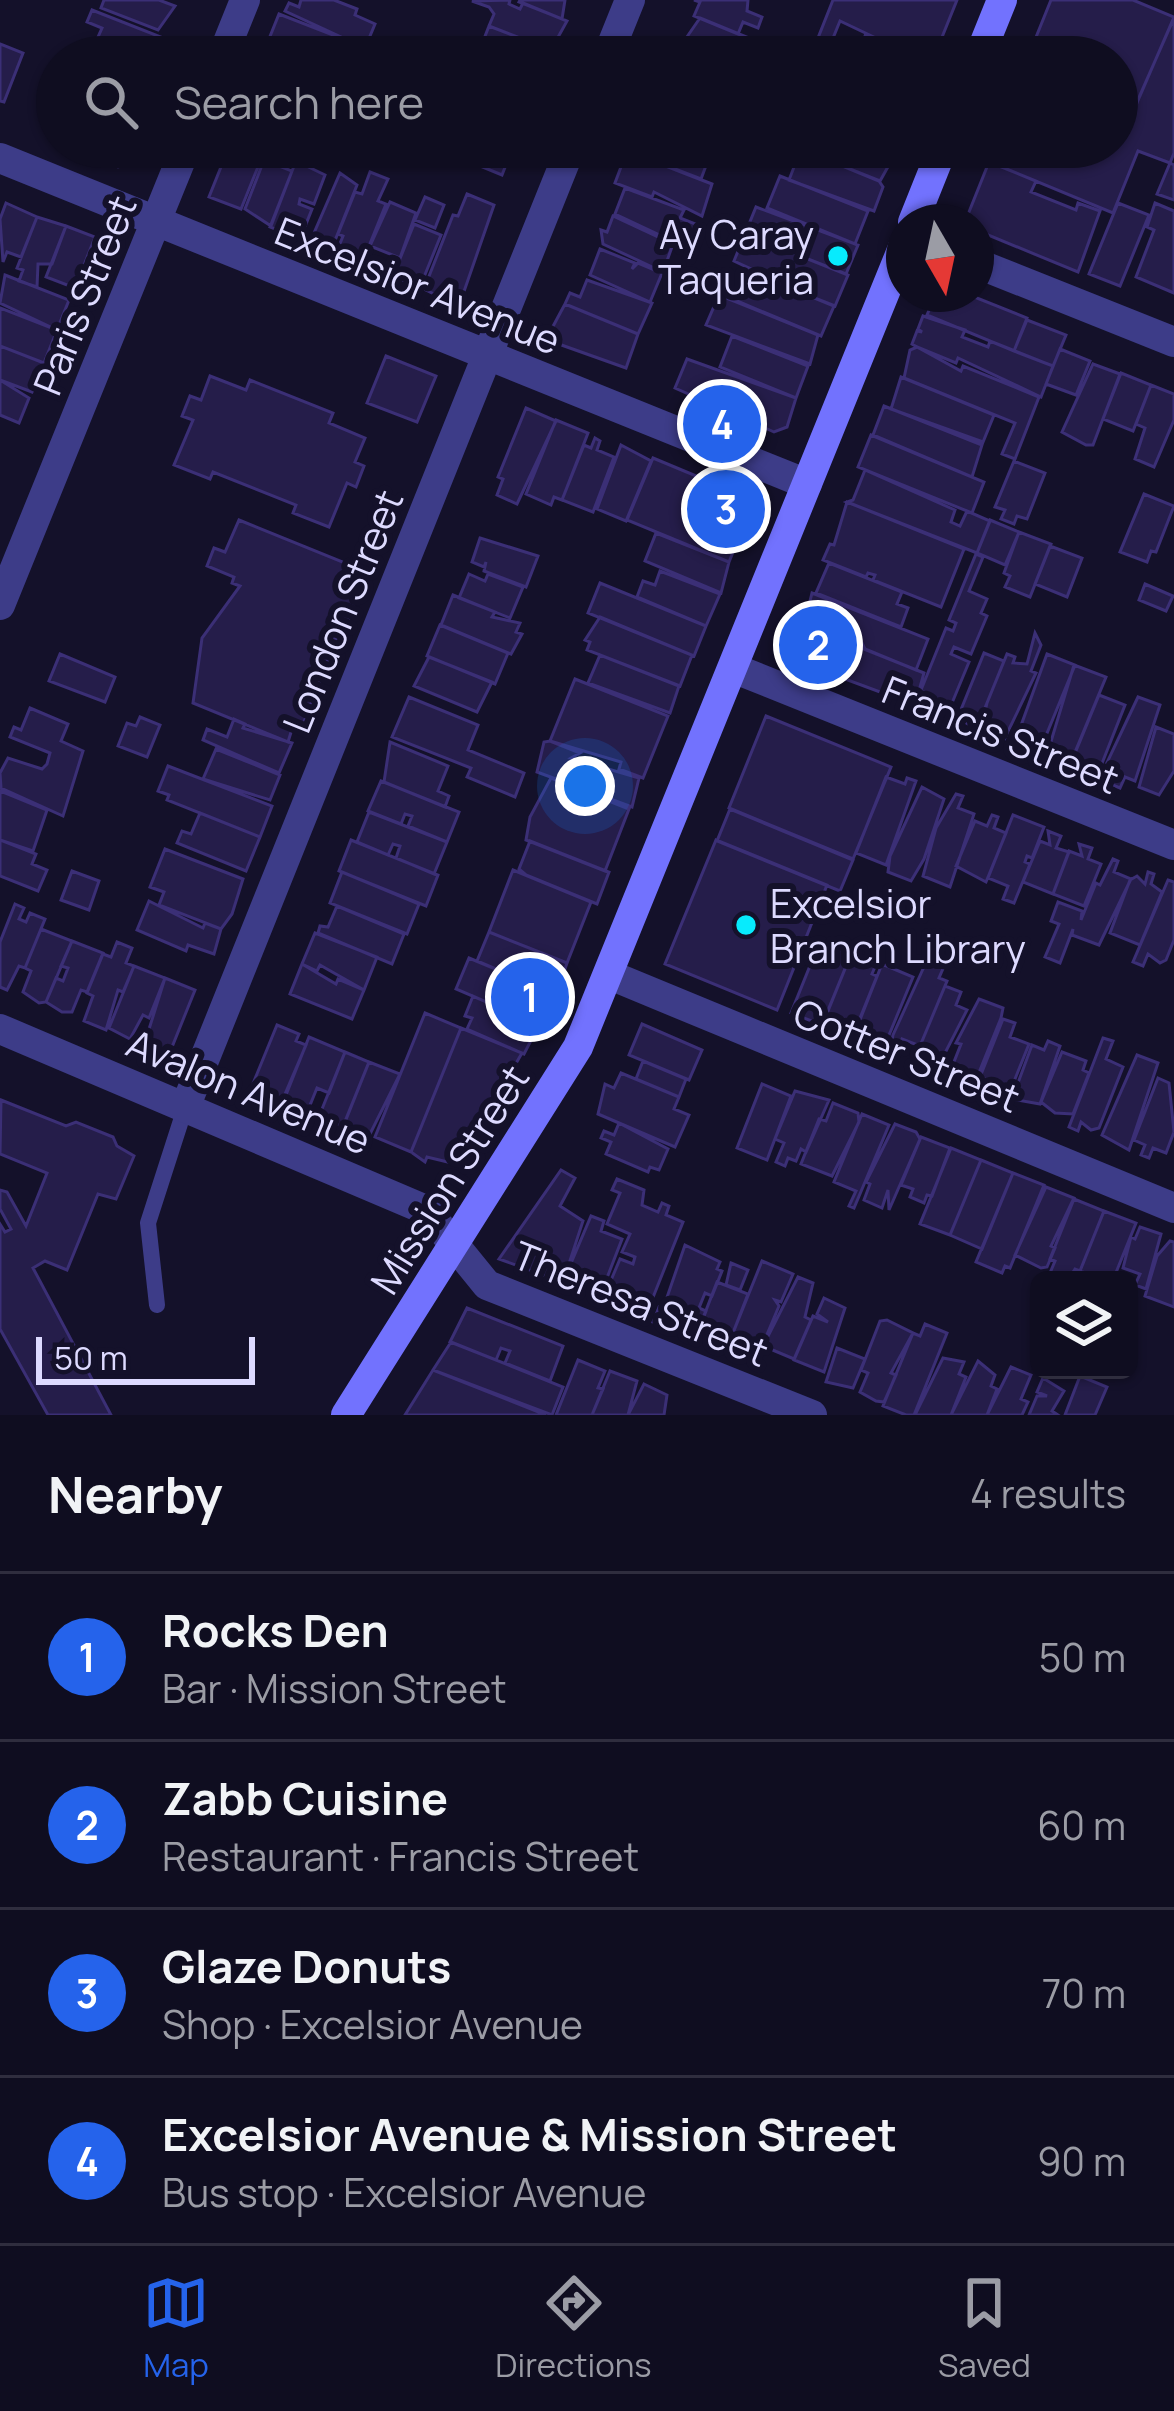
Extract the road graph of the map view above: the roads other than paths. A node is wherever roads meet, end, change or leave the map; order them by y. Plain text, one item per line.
1 (245, 0) edge
2 (630, 0) edge
3 (1002, 0) edge
4 (230, 36) edge
5 (616, 36) edge
6 (987, 36) edge
7 (0, 158) edge
8 (177, 168) edge
9 (563, 168) edge
10 (935, 168) edge
11 (920, 204) edge
12 (156, 221) junction
13 (994, 270) edge
14 (886, 289) edge
15 (1174, 342) edge
16 (487, 355) junction
17 (807, 484) junction
18 (0, 605) edge
19 (733, 668) junction
20 (1174, 845) edge
21 (610, 974) junction
22 (0, 1029) edge
23 (186, 1105) junction
24 (1174, 1208) edge
25 (454, 1245) junction
26 (157, 1305) dead end
27 (346, 1415) edge
28 (812, 1415) edge

1 - 4 street
2 - 5 street
3 - 6 main road
7 - 12 street, Excelsior Avenue
8 - 12 street, Paris Street
9 - 16 street, London Street
10 - 11 main road
12 - 16 street, Excelsior Avenue
12 - 18 street, Paris Street
13 - 15 street
14 - 17 main road, Mission Street
16 - 17 street, Excelsior Avenue
16 - 23 street, London Street
17 - 19 main road, Mission Street
19 - 20 street, Francis Street
19 - 21 main road, Mission Street
21 - 24 street, Cotter Street
21 - 25 main road, Mission Street
22 - 23 street, Avalon Avenue
23 - 25 street, Avalon Avenue
23 - 26 lane
25 - 27 main road, Mission Street
25 - 28 street, Theresa Street

